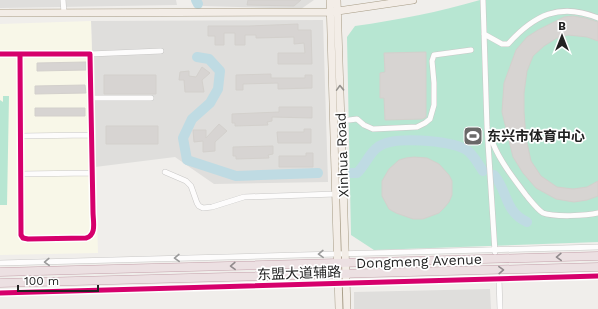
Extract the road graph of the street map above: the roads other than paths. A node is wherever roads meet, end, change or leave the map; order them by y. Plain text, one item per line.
1 (63, 0) edge
2 (330, 0) edge
3 (336, 0) edge
4 (413, 0) edge
5 (483, 0) edge
6 (381, 2) edge
7 (334, 12) junction
8 (0, 13) edge
9 (64, 13) junction
10 (598, 18) edge
11 (484, 34) junction
12 (471, 50) dead end
13 (161, 51) dead end
14 (0, 54) edge
15 (20, 54) junction
16 (90, 54) junction
17 (90, 98) junction
18 (151, 98) dead end
19 (341, 121) junction
20 (487, 126) junction
21 (91, 135) junction
22 (20, 136) junction
23 (165, 172) dead end
24 (92, 173) junction
25 (20, 174) junction
26 (336, 194) junction
27 (598, 212) edge
28 (598, 247) edge
29 (495, 250) junction
30 (341, 254) junction
31 (598, 256) edge
32 (496, 259) junction
33 (0, 263) edge
34 (342, 263) junction
35 (598, 267) edge
36 (0, 272) edge
37 (342, 274) junction
38 (598, 276) edge
39 (498, 279) junction
40 (342, 283) junction
41 (0, 284) edge
42 (0, 293) edge
43 (339, 309) edge
44 (347, 309) edge
45 (500, 309) edge

1 - 9 street
2 - 7 main road, Xinhua Road
3 - 7 main road, Xinhua Road
4 - 6 main road
5 - 11 street
6 - 7 main road
7 - 9 main road
19 -> 7 main road, Xinhua Road
7 - 26 main road, Xinhua Road
8 - 9 main road
10 - 11 street
11 - 20 street
12 - 19 street
13 - 16 street
14 - 15 street
15 - 16 street
15 - 22 street
16 - 17 street
17 - 18 street
17 - 21 street
19 - 30 main road, Xinhua Road
20 - 27 street
20 - 29 street
21 - 22 street
21 - 24 street
22 - 25 street
23 - 26 street
24 - 25 street
24 - 25 street
26 - 30 main road, Xinhua Road
28 - 29 street, 东盟大道辅路
29 - 30 street, 东盟大道辅路
29 - 32 street
30 -> 33 street, 东盟大道辅路
30 - 34 main road, Xinhua Road
31 -> 32 highway, Dongmeng Avenue
32 - 34 highway, Dongmeng Avenue
34 -> 36 highway, Dongmeng Avenue
34 - 37 main road, Xinhua Road
37 -> 35 highway, Dongmeng Avenue
37 - 40 main road, Xinhua Road
37 - 41 highway, Dongmeng Avenue
38 - 39 street, 东盟大道辅路
39 - 40 street, 东盟大道辅路
39 - 45 street
40 - 42 street, 东盟大道辅路
40 - 43 main road, Xinhua Road
40 - 44 main road, Xinhua Road

